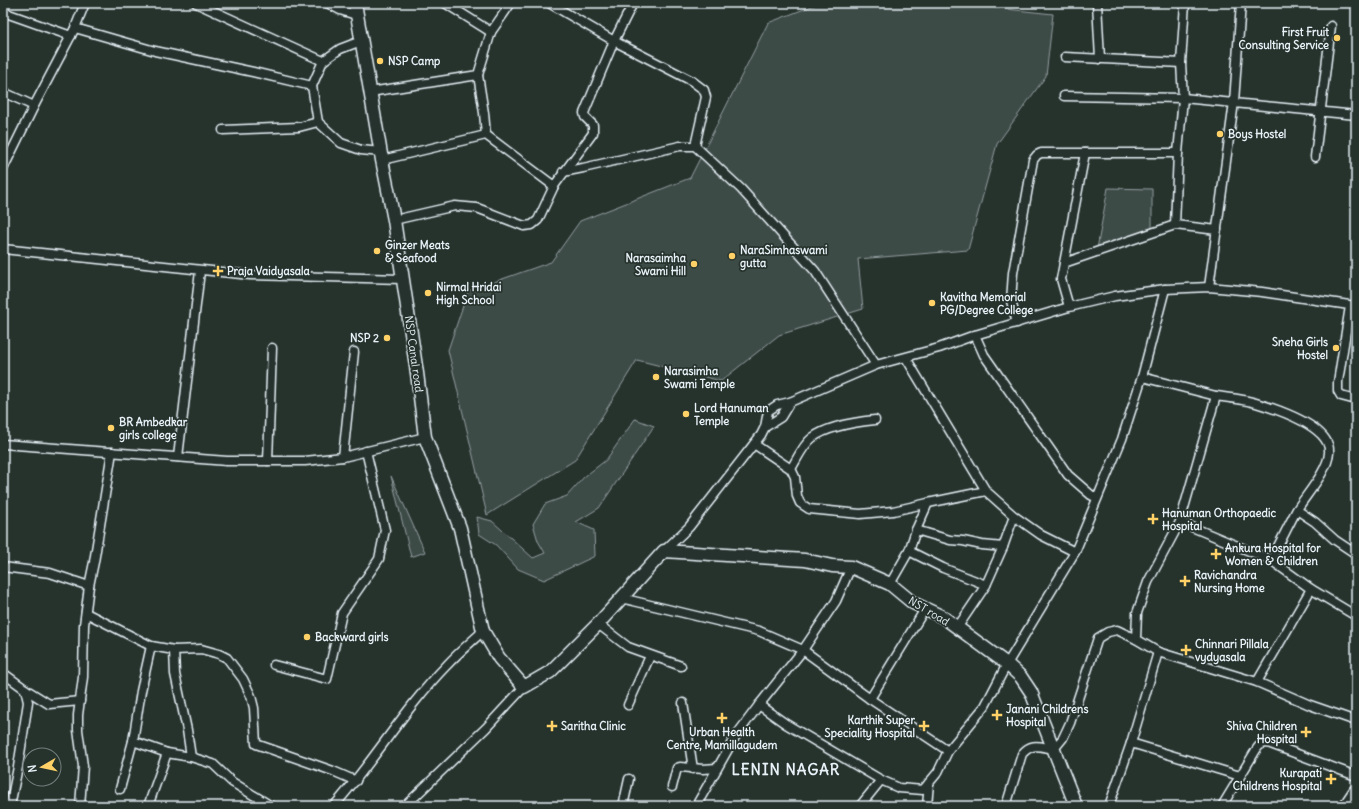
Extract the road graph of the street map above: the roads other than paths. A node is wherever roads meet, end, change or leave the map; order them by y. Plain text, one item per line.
1 (84, 3) edge
2 (196, 3) edge
3 (327, 3) edge
4 (446, 3) edge
5 (511, 3) edge
6 (548, 3) edge
7 (633, 3) edge
8 (1097, 3) edge
9 (1185, 3) edge
10 (1241, 3) edge
11 (356, 9) edge
12 (3, 12) edge
13 (1331, 26) dead end
14 (75, 28) junction
15 (491, 32) junction
16 (71, 36) junction
17 (614, 41) junction
18 (361, 42) junction
19 (1064, 57) dead end
20 (1100, 59) junction
21 (323, 60) junction
22 (1181, 64) junction
23 (478, 75) junction
24 (312, 86) junction
25 (3, 92) edge
26 (370, 92) junction
27 (1064, 96) dead end
28 (1183, 98) junction
29 (1234, 102) junction
30 (34, 106) junction
31 (1320, 111) junction
32 (1356, 115) edge
33 (318, 122) junction
34 (223, 130) dead end
35 (486, 135) junction
36 (694, 146) junction
37 (1085, 153) junction
38 (1178, 153) junction
39 (381, 156) junction
40 (1315, 157) dead end
41 (3, 169) edge
42 (563, 172) junction
43 (554, 186) junction
44 (394, 220) junction
45 (1175, 225) junction
46 (1217, 230) junction
47 (3, 249) edge
48 (1064, 264) junction
49 (200, 271) junction
50 (402, 279) junction
51 (1209, 287) junction
52 (1165, 289) junction
53 (1353, 306) edge
54 (1069, 307) junction
55 (1017, 323) junction
56 (976, 335) junction
57 (272, 348) dead end
58 (354, 352) dead end
59 (906, 358) junction
60 (876, 365) junction
61 (1142, 377) junction
62 (1216, 396) junction
63 (1356, 400) edge
64 (790, 402) junction
65 (875, 420) dead end
66 (765, 427) junction
67 (425, 436) junction
68 (3, 444) edge
69 (754, 444) junction
70 (366, 451) junction
71 (112, 452) junction
72 (178, 457) junction
73 (343, 457) junction
74 (268, 460) junction
75 (791, 469) junction
76 (986, 491) junction
77 (1097, 498) junction
78 (928, 503) junction
79 (1297, 510) junction
80 (1014, 516) junction
81 (1180, 522) junction
82 (916, 530) junction
83 (1003, 547) junction
84 (664, 551) junction
85 (909, 551) junction
86 (1076, 552) junction
87 (1356, 554) edge
88 (1271, 560) junction
89 (3, 566) edge
90 (851, 567) junction
91 (890, 584) junction
92 (986, 585) junction
93 (88, 586) junction
94 (1311, 589) junction
95 (621, 598) junction
96 (925, 609) junction
97 (1355, 612) edge
98 (86, 613) junction
99 (598, 624) junction
100 (957, 628) junction
101 (483, 632) junction
102 (1136, 639) junction
103 (151, 646) junction
104 (174, 650) junction
105 (803, 650) junction
106 (1158, 652) junction
107 (650, 656) junction
108 (1006, 664) junction
109 (274, 665) dead end
110 (681, 666) dead end
111 (3, 673) edge
112 (1257, 682) junction
113 (524, 687) junction
114 (25, 689) junction
115 (870, 699) junction
116 (80, 701) junction
117 (683, 703) dead end
118 (759, 705) junction
119 (628, 706) dead end
120 (1356, 721) edge
121 (133, 742) junction
122 (1131, 743) junction
123 (1054, 749) junction
124 (948, 751) junction
125 (167, 753) junction
126 (190, 757) junction
127 (717, 768) junction
128 (693, 769) junction
129 (1240, 776) junction
130 (1356, 776) edge
131 (630, 779) dead end
132 (881, 780) junction
133 (356, 781) junction
134 (929, 782) junction
135 (672, 787) dead end
136 (120, 789) dead end
137 (1356, 791) edge
138 (10, 806) edge
139 (80, 806) edge
140 (148, 806) edge
141 (271, 806) edge
142 (334, 806) edge
143 (405, 806) edge
144 (622, 806) edge
145 (696, 806) edge
146 (860, 806) edge
147 (927, 806) edge
148 (1006, 806) edge
149 (1076, 806) edge
150 (1109, 806) edge
151 (1222, 806) edge
152 (1346, 806) edge

1 - 14 street
2 - 21 street
3 - 11 street
4 - 15 street
5 - 15 street
6 - 17 street
7 - 17 street
8 - 20 street
9 - 22 street
10 - 29 street
11 - 18 street, NSP Canal road
12 - 16 street
13 - 31 street
14 - 16 street
14 - 24 street
15 - 23 street
16 - 30 street
17 - 36 street
17 - 42 street
18 - 21 street
18 - 26 street, NSP Canal road
19 - 20 street
20 - 22 street
21 - 24 street
22 - 28 street
23 - 26 street
23 - 35 street
24 - 33 street
25 - 30 street
26 - 39 street, NSP Canal road
27 - 28 street
28 - 29 street
28 - 38 street
29 - 31 street
29 - 46 street
30 - 41 street
31 - 32 street
31 - 40 street
33 - 34 street
33 - 39 street
35 - 39 street
35 - 43 street
36 - 42 street
36 - 60 street
37 - 38 street
37 - 48 street
37 - 55 street
38 - 45 street
39 - 44 street, NSP Canal road
42 - 43 street
43 - 44 street
44 - 50 street, NSP Canal road
45 - 46 street
45 - 48 street
46 - 51 street
47 - 49 street
48 - 54 street
49 - 50 street
49 - 72 street
50 - 67 street, NSP Canal road
51 - 52 street
51 - 53 street
52 - 54 street
52 - 61 street
53 - 63 street
54 - 55 street
55 - 56 street
56 - 59 street
56 - 77 street
57 - 74 street
58 - 73 street
59 - 60 street
59 - 76 street
60 - 64 street
61 - 62 street
61 - 77 street
62 - 79 street
62 - 81 street
64 - 66 street
64 - 66 street
65 - 75 street
66 - 69 street
67 - 70 street
67 - 101 street, NSP Canal road
68 - 71 street
69 - 75 street
69 - 84 street
70 - 73 street
70 - 109 street
71 - 72 street
71 - 93 street
72 - 74 street
73 - 74 street
75 - 78 street
76 - 78 street
76 - 80 street
77 - 86 street
78 - 82 street
79 - 87 street
79 - 88 street
80 - 83 street
80 - 86 street
81 - 88 street
81 - 102 street
82 - 83 street
82 - 85 street
83 - 92 street
84 - 90 street, NST road
84 - 95 street
85 - 91 street
85 - 92 street
86 - 108 street
88 - 94 street
89 - 93 street
90 - 91 street, NST road
90 - 105 street
91 - 96 street, NST road
92 - 100 street
93 - 98 street
94 - 97 street
94 - 112 street
95 - 99 street
95 - 105 street
96 - 100 street, NST road
96 - 115 street
98 - 103 street
98 - 116 street
99 - 107 street
99 - 113 street
100 - 108 street, NST road
101 - 113 street, NSP Canal road
101 - 133 street
102 - 106 street
102 - 123 street
103 - 104 street
103 - 121 street
104 - 126 street
104 - 133 street
105 - 115 street
105 - 118 street
106 - 112 street
106 - 122 street
107 - 110 street
107 - 119 street
108 - 123 street, NST road
108 - 124 street
111 - 114 street
112 - 120 street
113 - 143 street
114 - 116 street
114 - 138 street
115 - 124 street
116 - 139 street
117 - 128 street
118 - 127 street
118 - 132 street
121 - 125 street
121 - 136 street
122 - 129 street
122 - 150 street
123 - 148 street
123 - 149 street, NST road
124 - 134 street
125 - 126 street
125 - 140 street
126 - 141 street
127 - 128 street
127 - 145 street
128 - 135 street
129 - 130 street
129 - 151 street
131 - 144 street
132 - 134 street
132 - 146 street
133 - 142 street
134 - 147 street
137 - 152 main road

